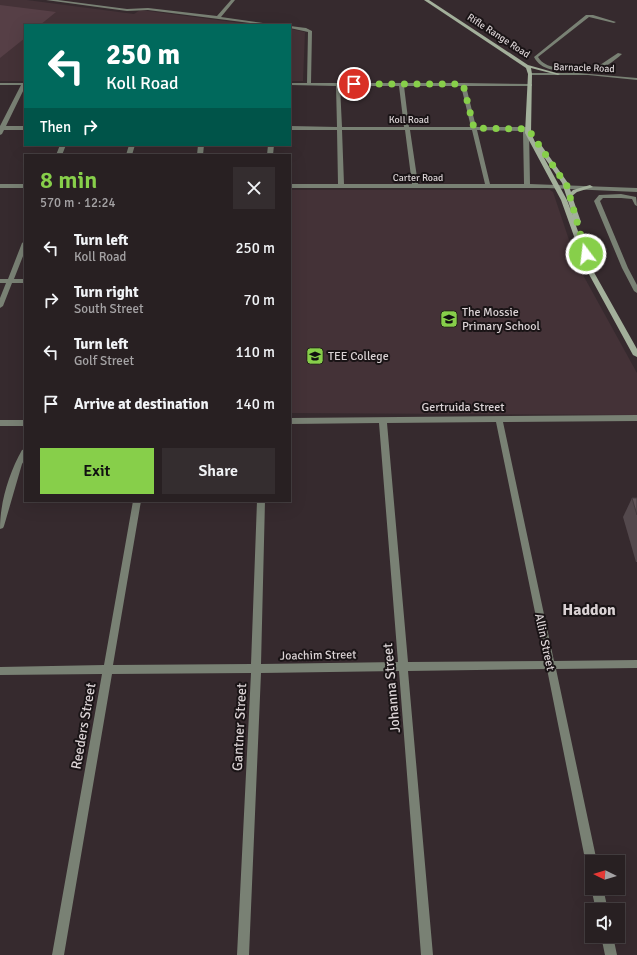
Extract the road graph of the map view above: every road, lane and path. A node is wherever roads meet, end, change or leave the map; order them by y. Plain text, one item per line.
1 (48, 0) edge
2 (233, 0) edge
3 (426, 0) edge
4 (73, 1) edge
5 (218, 18) junction
6 (614, 22) dead end
7 (267, 24) edge
8 (291, 27) edge
9 (620, 54) dead end
10 (527, 66) junction
11 (575, 72) junction
12 (530, 74) junction
13 (558, 74) junction
14 (637, 80) edge
15 (0, 84) edge
16 (24, 84) edge
17 (291, 84) edge
18 (309, 84) junction
19 (338, 84) junction
20 (401, 84) junction
21 (463, 84) junction
22 (530, 85) junction
23 (24, 86) edge
24 (2, 128) edge
25 (24, 128) edge
26 (291, 128) edge
27 (339, 128) junction
28 (407, 128) junction
29 (474, 128) junction
30 (529, 131) junction
31 (0, 134) edge
32 (557, 185) junction
33 (566, 185) junction
34 (0, 186) edge
35 (24, 186) edge
36 (291, 186) edge
37 (341, 186) junction
38 (415, 186) junction
39 (488, 186) junction
40 (527, 186) junction
41 (637, 186) edge
42 (590, 187) junction
43 (637, 190) edge
44 (570, 195) junction
45 (637, 204) edge
46 (24, 246) edge
47 (0, 281) edge
48 (10, 281) junction
49 (24, 281) edge
50 (637, 291) edge
51 (0, 306) edge
52 (637, 346) edge
53 (637, 355) edge
54 (637, 418) edge
55 (499, 419) junction
56 (291, 420) edge
57 (382, 420) junction
58 (0, 423) edge
59 (24, 423) edge
60 (24, 454) edge
61 (137, 502) edge
62 (261, 502) edge
63 (0, 526) edge
64 (637, 664) edge
65 (550, 665) junction
66 (404, 667) junction
67 (256, 668) junction
68 (107, 670) junction
69 (0, 671) edge
70 (590, 855) edge
71 (608, 943) edge
72 (58, 955) edge
73 (243, 955) edge
74 (427, 955) edge
75 (611, 955) edge

1 - 4 street
2 - 5 street
3 - 10 main road, Rifle Range Road
4 - 5 street
5 - 7 street
6 - 11 street
8 - 18 street
9 - 11 street
10 - 12 main road, Rifle Range Road
10 - 13 main road
11 - 13 street, Barnacle Road
11 - 14 street, Barnacle Road
12 - 13 street, Barnacle Road
12 - 22 main road, Rifle Range Road
15 - 16 street
17 - 18 street
18 - 19 street
19 - 20 street
19 - 27 street
20 - 21 street
20 - 28 street
21 - 22 street
21 - 29 street
22 - 30 main road, Rifle Range Road
23 - 24 street
24 - 25 street
24 - 31 street
26 - 27 street, Koll Road
27 - 28 street, Koll Road
27 - 37 street
28 - 29 street, Koll Road
28 - 38 street
29 - 30 street, Koll Road
29 - 39 street
30 - 32 main road
30 - 33 main road
30 - 40 street, Rifle Range Road
32 - 33 street, Carter Road
32 - 40 street, Carter Road
32 - 53 main road
33 - 41 street
33 - 42 street
33 - 44 main road
34 - 35 street
36 - 37 street, Carter Road
37 - 38 street, Carter Road
38 - 39 street, Carter Road
39 - 40 street, Carter Road
42 - 43 street
42 - 44 main road
44 - 52 main road
45 - 50 street
46 - 48 street
47 - 48 street
48 - 49 street
48 - 51 street
54 - 55 street, Gertruida Street
55 - 57 street, Gertruida Street
55 - 65 street, Allin Street
56 - 57 street, Gertruida Street
57 - 66 street, Johanna Street
58 - 59 street
60 - 63 street
61 - 68 street, Reeders Street
62 - 67 street, Gantner Street
64 - 65 street, Joachim Street
65 - 66 street, Joachim Street
65 - 70 street, Allin Street
66 - 67 street, Joachim Street
66 - 74 street, Johanna Street
67 - 68 street, Joachim Street
67 - 73 street, Gantner Street
68 - 69 street, Joachim Street
68 - 72 street, Reeders Street
71 - 75 street

